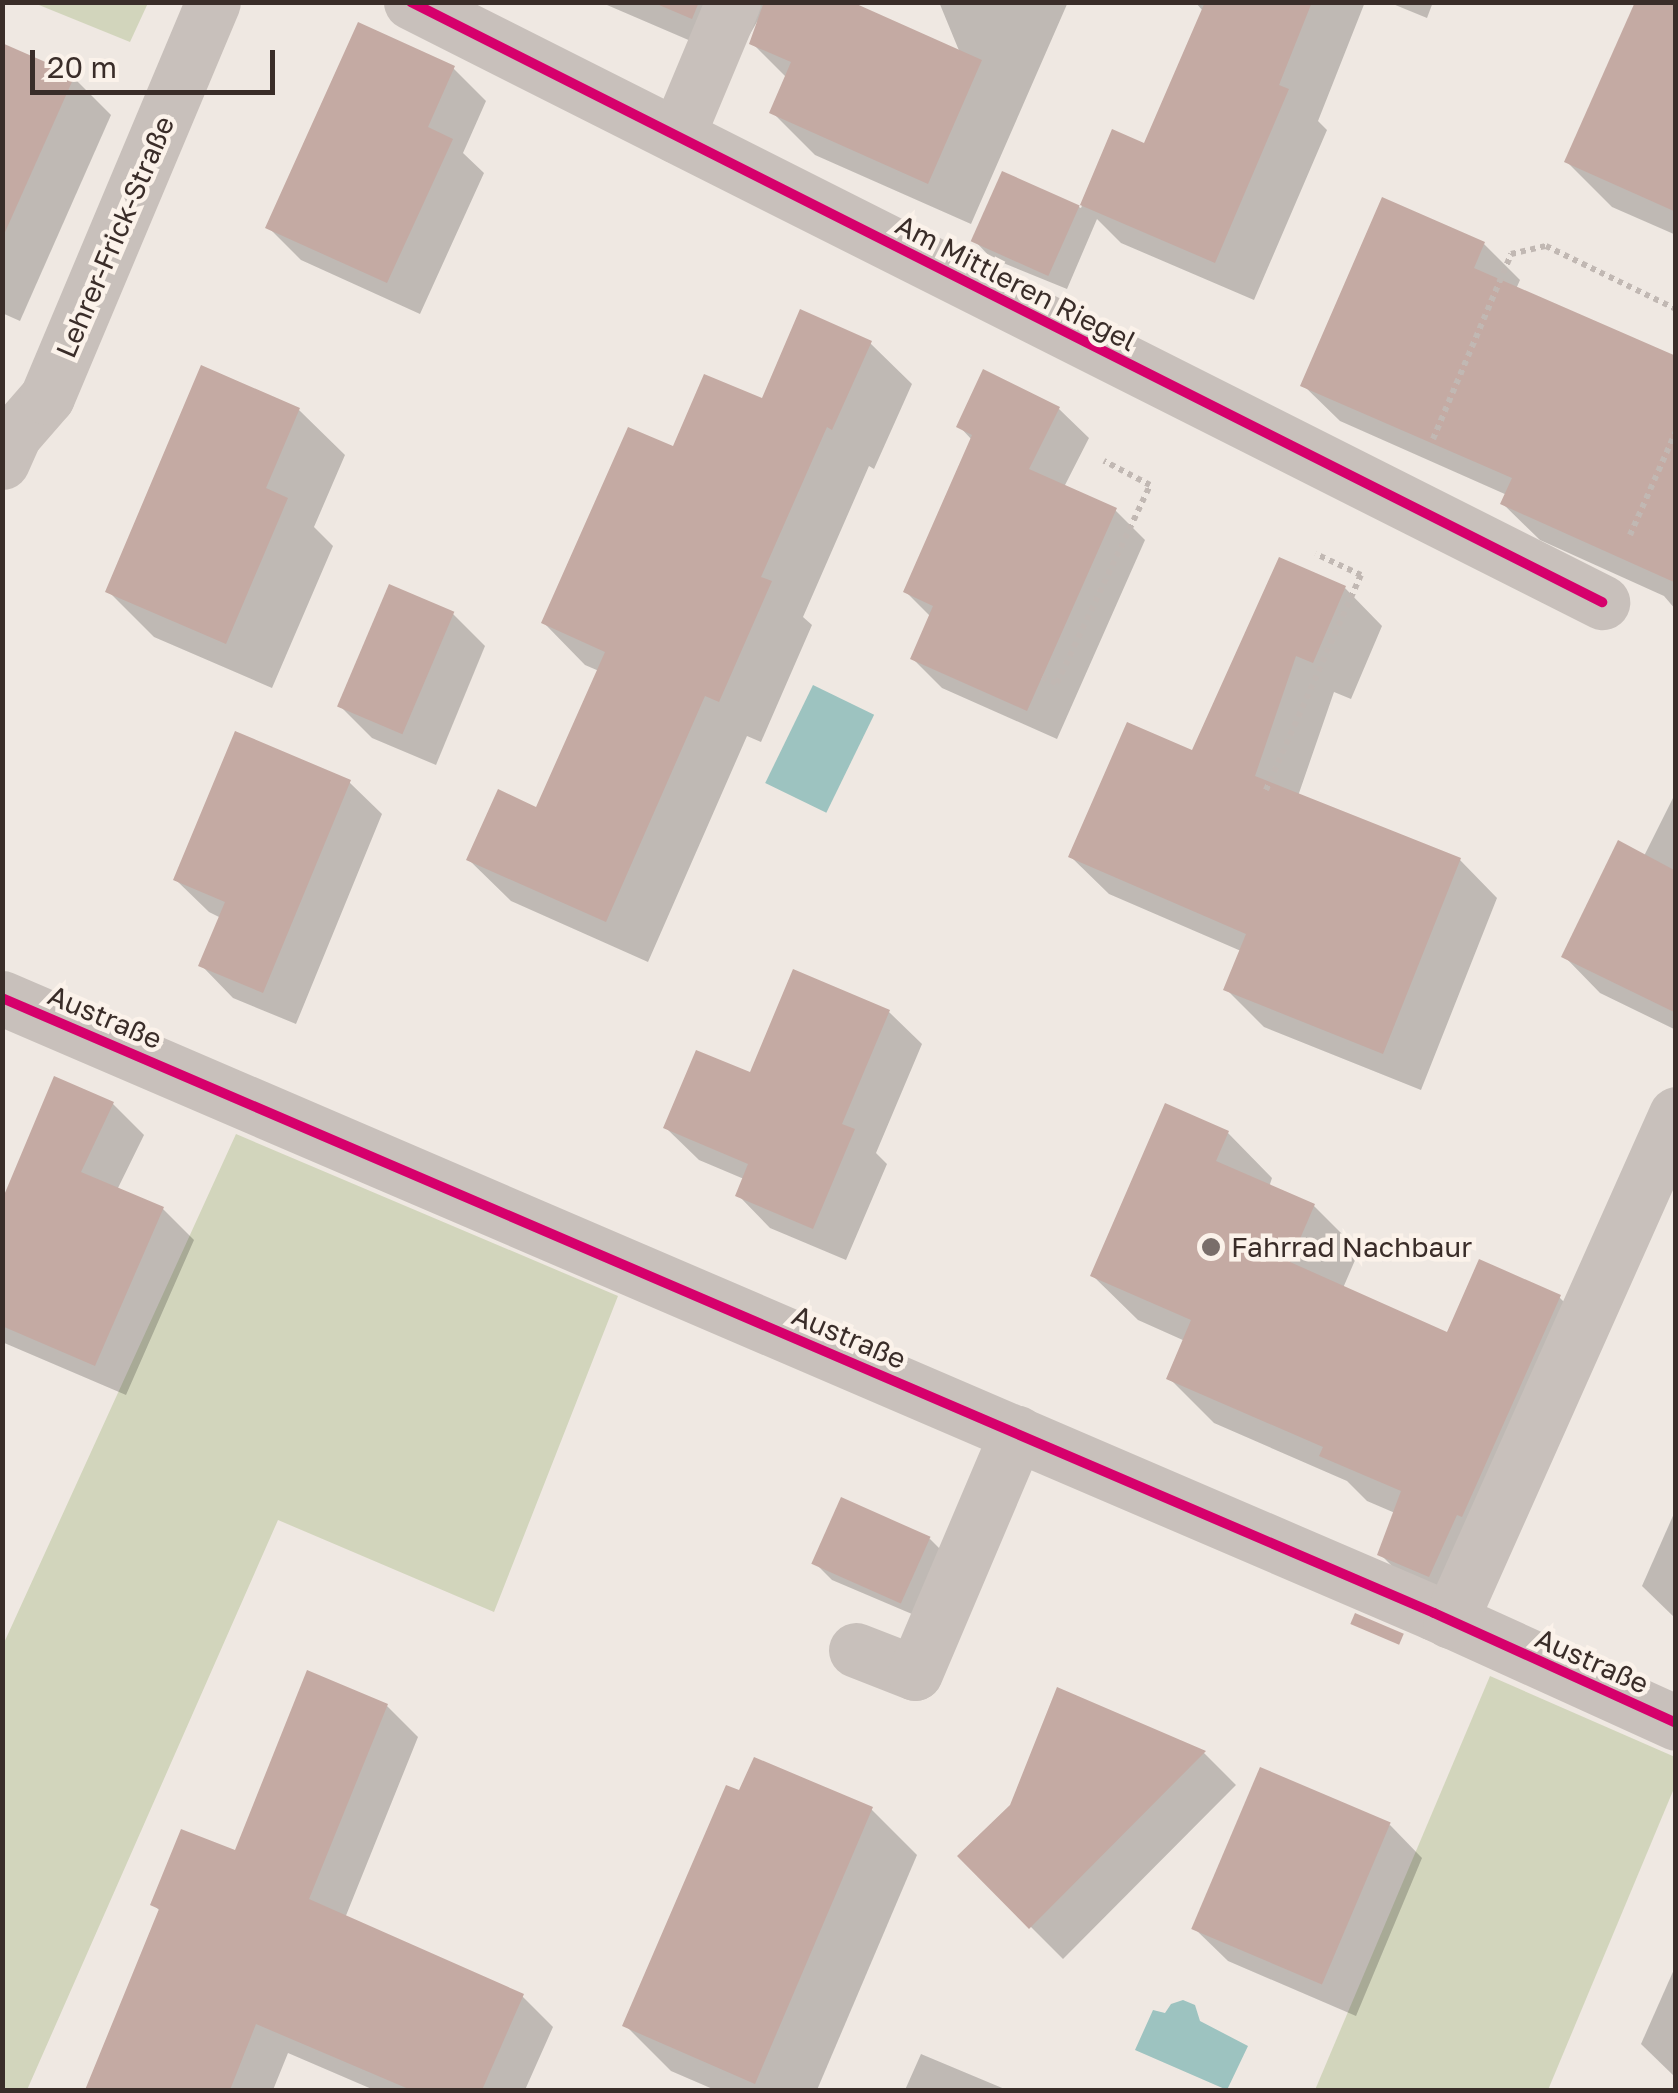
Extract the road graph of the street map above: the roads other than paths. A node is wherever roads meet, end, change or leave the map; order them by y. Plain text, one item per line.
1 (213, 2) edge
2 (411, 2) edge
3 (732, 2) edge
4 (678, 136) junction
5 (2, 462) edge
6 (1602, 602) road end
7 (2, 998) edge
8 (1676, 1114) edge
9 (1017, 1433) junction
10 (1450, 1621) junction
11 (856, 1650) dead end
12 (1676, 1723) edge

1 - 5 street, Lehrer-Frick-Straße
2 - 4 street, Am Mittleren Riegel
3 - 4 street
4 - 6 street, Am Mittleren Riegel
7 - 9 street, Austraße
8 - 10 street
9 - 10 street, Austraße
9 - 11 street
10 - 12 street, Austraße

